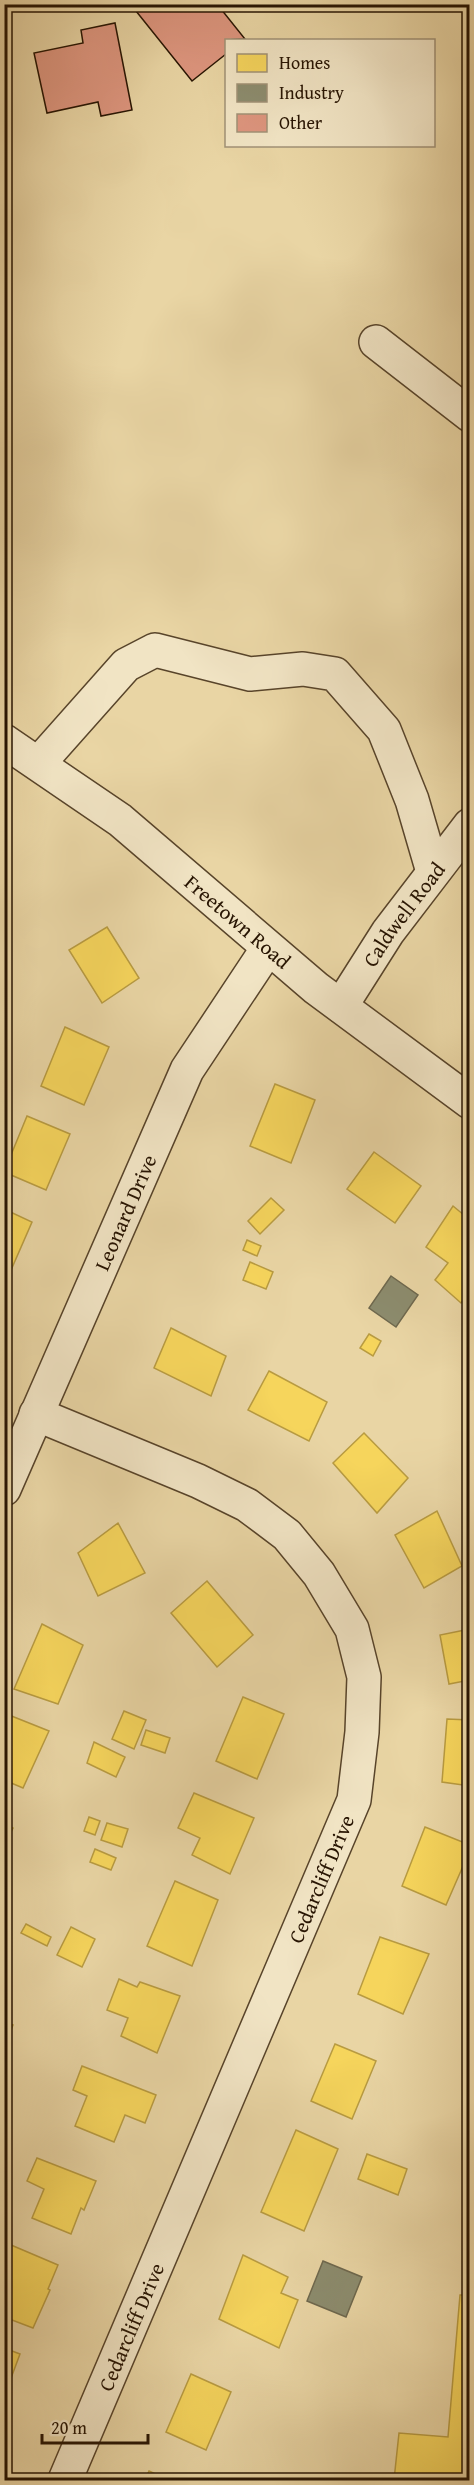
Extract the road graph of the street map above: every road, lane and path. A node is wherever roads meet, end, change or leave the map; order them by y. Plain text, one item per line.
1 (376, 342) dead end
2 (470, 416) edge
3 (4, 741) edge
4 (39, 763) junction
5 (470, 825) edge
6 (433, 872) junction
7 (268, 948) junction
8 (341, 1006) junction
9 (470, 1102) edge
10 (36, 1414) junction
11 (4, 1489) edge
12 (65, 2481) edge

1 - 2 street
3 - 4 street, Freetown Road
4 - 6 street
4 - 7 street, Freetown Road
5 - 6 street, Caldwell Road
6 - 8 street, Caldwell Road
7 - 8 street, Freetown Road
7 - 10 street, Leonard Drive
8 - 9 street, Freetown Road
10 - 11 street, Leonard Drive
10 - 12 street, Cedarcliff Drive

